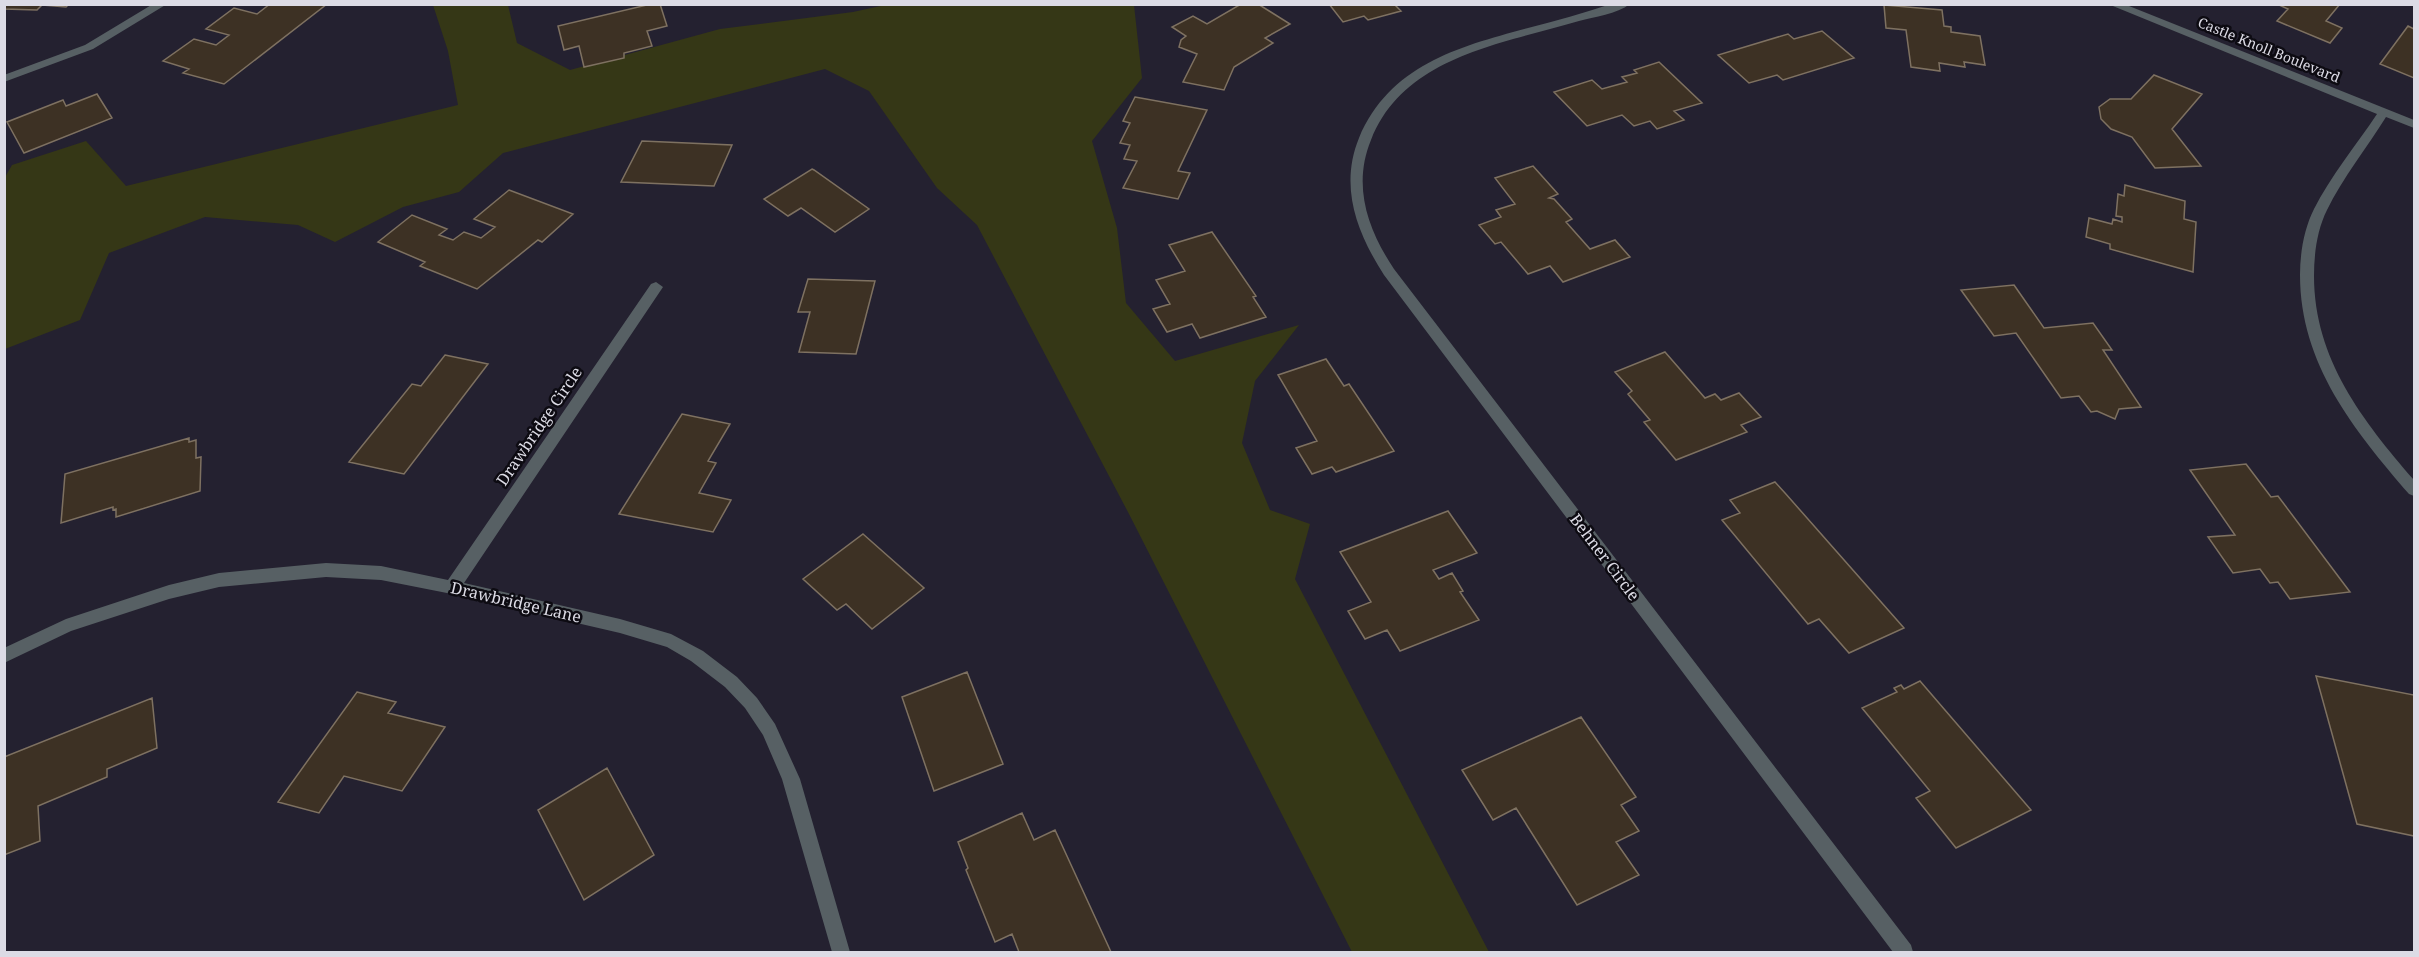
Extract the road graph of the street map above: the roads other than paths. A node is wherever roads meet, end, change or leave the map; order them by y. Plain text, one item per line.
1 (162, 4) edge
2 (1625, 4) edge
3 (2113, 4) edge
4 (4, 79) edge
5 (2384, 112) junction
6 (2415, 124) edge
7 (656, 286) dead end
8 (2415, 490) edge
9 (452, 586) junction
10 (4, 656) edge
11 (841, 952) edge
12 (1904, 952) edge

1 - 4 street
2 - 12 street, Behner Circle
3 - 5 street, Castle Knoll Boulevard
5 - 6 street, Castle Knoll Boulevard
5 - 8 street
7 - 9 street, Drawbridge Circle
9 - 10 street, Drawbridge Lane
9 - 11 street, Drawbridge Lane

